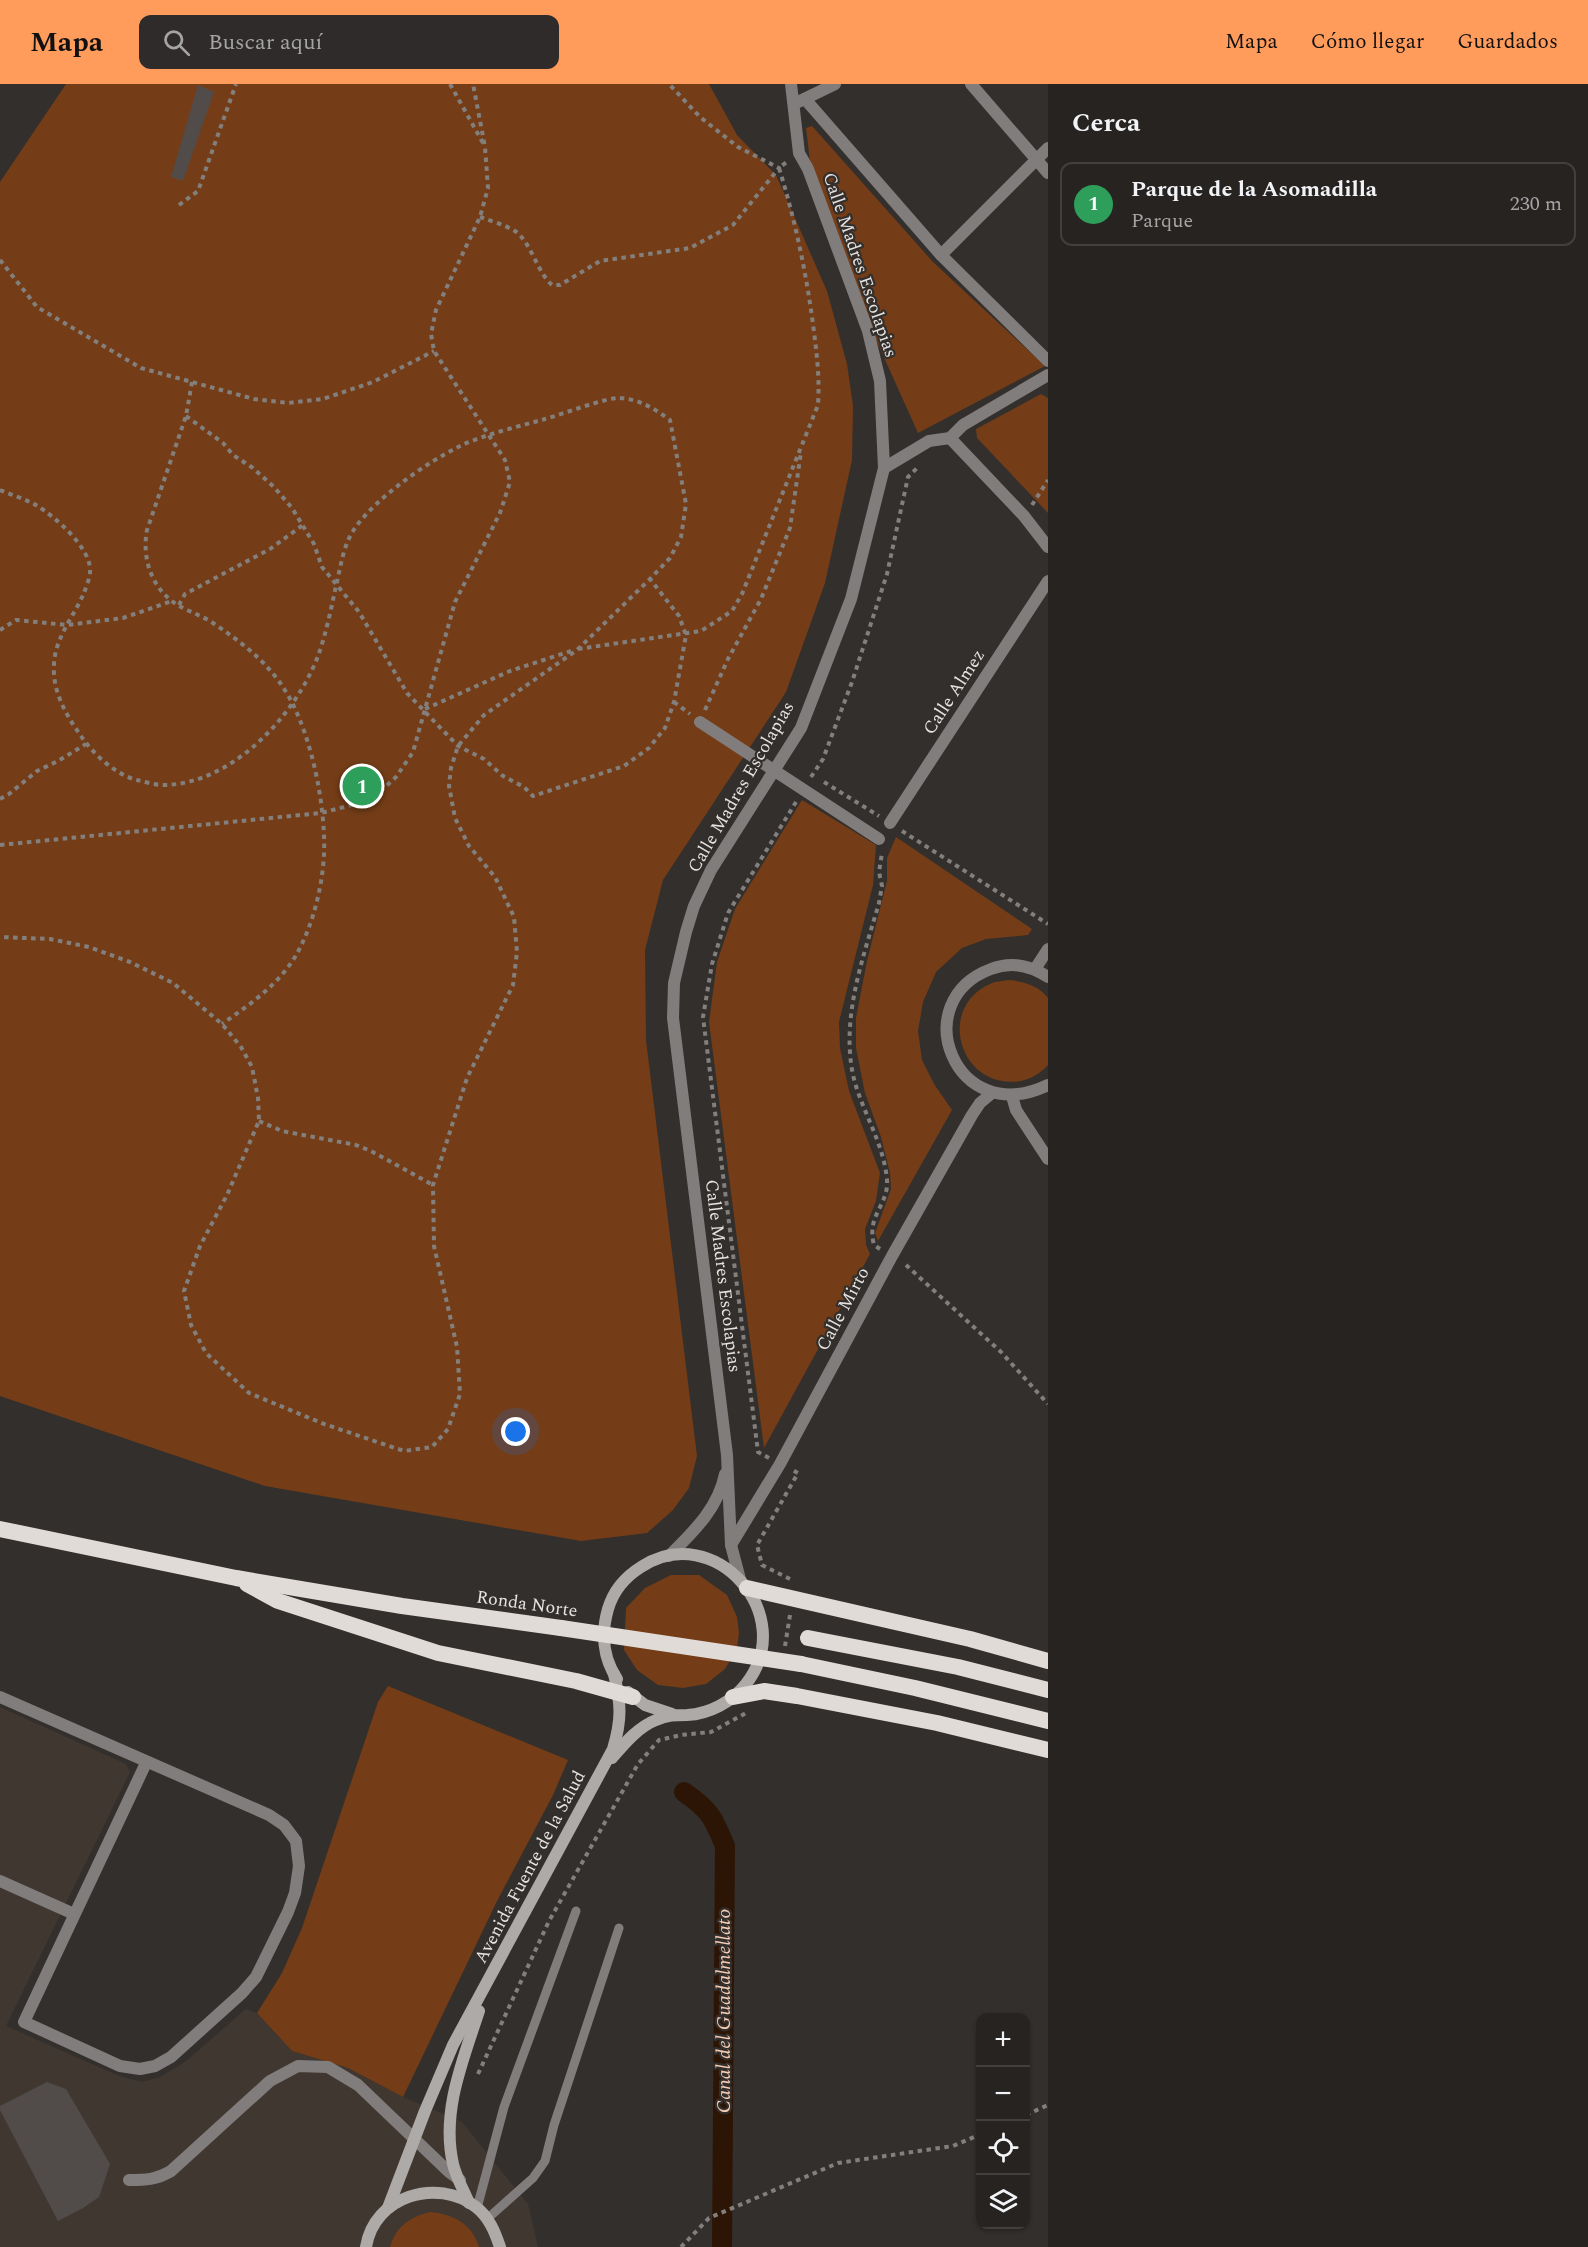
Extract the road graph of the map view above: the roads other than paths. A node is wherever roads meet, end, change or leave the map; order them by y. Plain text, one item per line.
1 (791, 84) edge
2 (835, 84) edge
3 (971, 84) edge
4 (805, 99) junction
5 (792, 105) junction
6 (1048, 148) edge
7 (1036, 159) junction
8 (1048, 173) edge
9 (941, 255) junction
10 (1048, 361) edge
11 (1048, 375) edge
12 (950, 438) junction
13 (884, 468) junction
14 (1048, 547) edge
15 (1048, 580) edge
16 (700, 722) road end
17 (890, 823) road end
18 (879, 839) road end
19 (1048, 949) edge
20 (1035, 969) junction
21 (1048, 976) edge
22 (1048, 1085) edge
23 (992, 1093) junction
24 (1012, 1096) junction
25 (1048, 1159) edge
26 (727, 1455) junction
27 (0, 1529) edge
28 (731, 1545) junction
29 (669, 1556) junction
30 (236, 1578) junction
31 (744, 1583) junction
32 (808, 1638) dead end
33 (1048, 1661) edge
34 (1048, 1690) edge
35 (626, 1695) junction
36 (0, 1697) edge
37 (733, 1697) junction
38 (672, 1714) junction
39 (1048, 1721) edge
40 (1048, 1750) edge
41 (146, 1763) junction
42 (605, 1765) junction
43 (0, 1881) edge
44 (576, 1911) dead end
45 (74, 1914) junction
46 (619, 1928) dead end
47 (487, 1986) junction
48 (415, 2140) junction
49 (129, 2180) dead end
50 (460, 2180) junction
51 (473, 2205) junction
52 (388, 2208) junction
53 (488, 2219) junction
54 (365, 2245) edge
55 (500, 2247) edge

1 - 5 street, Calle Madres Escolapias
2 - 4 street
3 - 7 street
4 - 5 street
4 - 9 street, Calle Madres Escolapias
5 - 13 street, Calle Madres Escolapias
6 - 7 street
7 - 8 street
7 - 9 street
9 - 10 street, Calle Madres Escolapias
11 - 12 street
12 - 13 street
12 - 14 street
13 - 26 street, Calle Madres Escolapias
15 - 17 street, Calle Almez
16 - 18 street, bridge
19 - 20 street
20 - 21 street
20 - 23 street
22 - 24 street
23 - 24 street
23 - 28 street, Calle Mirto
24 - 25 street
26 - 28 street, Calle Madres Escolapias
26 - 29 street, Calle Madres Escolapias
27 - 30 highway, Ronda Norte
28 - 31 street, Calle Madres Escolapias
29 - 31 main road
29 - 35 main road
30 - 35 highway
30 - 39 highway, Ronda Norte, bridge
31 - 33 highway
31 - 37 main road
32 - 34 highway
35 - 38 main road
35 - 42 main road
36 - 41 street
37 - 38 main road
37 - 40 highway
38 - 42 main road
41 - 45 street
41 - 45 street
42 - 47 main road, Avenida Fuente de la Salud
43 - 45 street
44 - 51 lane
46 - 53 lane
47 - 48 main road
47 - 50 main road
48 - 49 street
48 - 50 street
48 - 52 main road
50 - 51 main road
51 - 52 main road
51 - 53 main road
52 - 54 main road
53 - 55 main road

